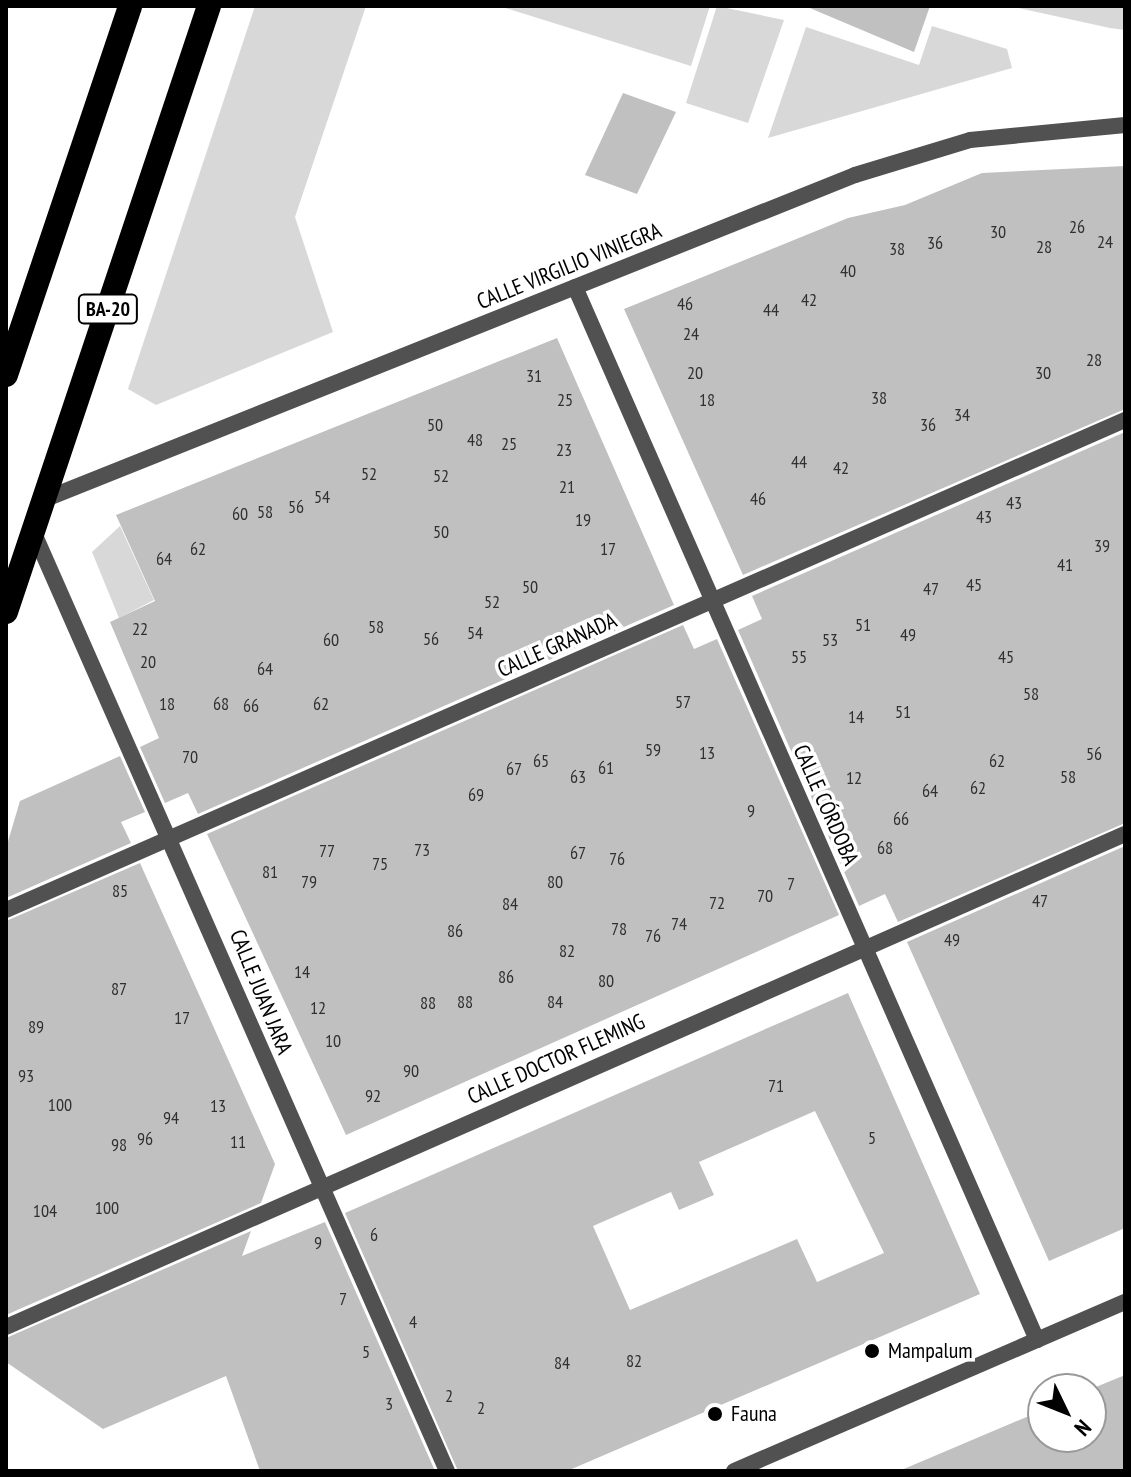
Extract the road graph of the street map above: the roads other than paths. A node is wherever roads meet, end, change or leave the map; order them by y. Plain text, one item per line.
1 (130, 6) edge
2 (209, 6) edge
3 (1125, 125) edge
4 (575, 287) junction
5 (6, 375) edge
6 (1125, 420) edge
7 (43, 500) junction
8 (33, 531) junction
9 (713, 601) junction
10 (6, 612) edge
11 (1125, 834) edge
12 (172, 837) junction
13 (6, 910) edge
14 (865, 948) junction
15 (318, 1186) junction
16 (1125, 1302) edge
17 (6, 1327) edge
18 (1037, 1340) junction
19 (447, 1471) edge
20 (734, 1471) edge

1 - 5 highway
2 - 7 highway, BA-20
3 - 4 street, CALLE VIRGILIO VINIEGRA
4 - 7 street, CALLE VIRGILIO VINIEGRA
4 - 9 street, CALLE CÓRDOBA
6 - 9 street, CALLE GRANADA
7 - 8 highway, BA-20
8 - 10 highway, BA-20
8 - 12 street, CALLE JUAN JARA
9 - 12 street, CALLE GRANADA
9 - 14 street, CALLE CÓRDOBA
11 - 14 street, CALLE DOCTOR FLEMING
12 - 13 street, CALLE GRANADA
12 - 15 street, CALLE JUAN JARA
14 - 15 street, CALLE DOCTOR FLEMING
14 - 18 street, CALLE CÓRDOBA
15 - 17 street, CALLE DOCTOR FLEMING
15 - 19 street, CALLE JUAN JARA
16 - 18 street
18 - 20 street

